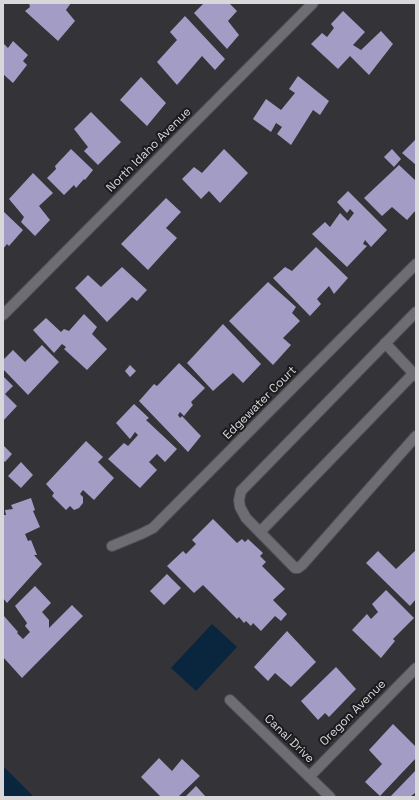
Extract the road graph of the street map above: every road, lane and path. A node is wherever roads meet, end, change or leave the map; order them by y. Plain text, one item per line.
1 (313, 3) edge
2 (416, 264) edge
3 (416, 312) edge
4 (3, 316) edge
5 (385, 343) junction
6 (415, 374) edge
7 (416, 436) edge
8 (260, 532) junction
9 (112, 546) dead end
10 (416, 668) edge
11 (230, 700) dead end
12 (309, 777) junction
13 (330, 797) edge

1 - 4 street, North Idaho Avenue
2 - 9 street, Edgewater Court
3 - 5 street
5 - 6 street
5 - 8 street
6 - 8 street
7 - 8 street
10 - 12 street, Oregon Avenue
11 - 12 street, Canal Drive
12 - 13 street, Canal Drive

